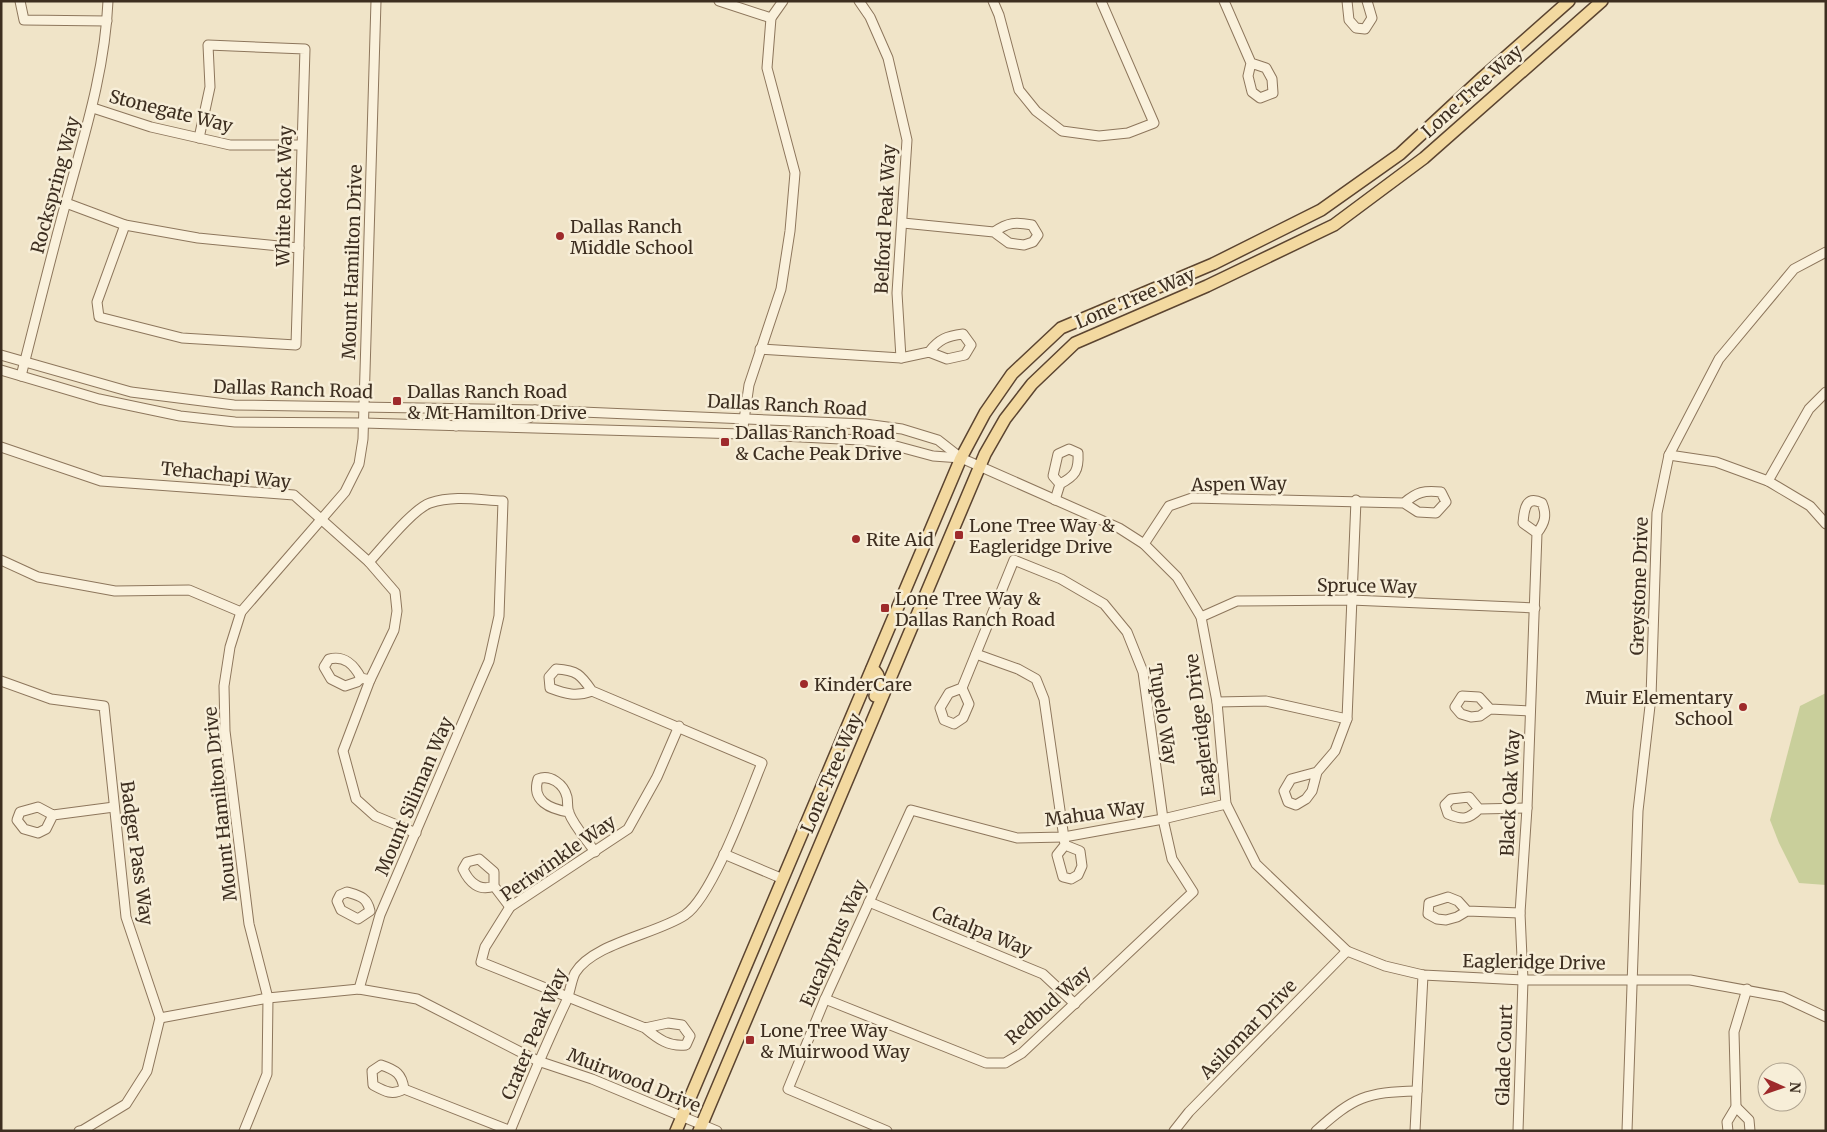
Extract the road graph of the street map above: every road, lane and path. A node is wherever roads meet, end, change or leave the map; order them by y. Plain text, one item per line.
1 (20, 1) edge
2 (108, 1) edge
3 (376, 1) edge
4 (719, 1) edge
5 (783, 1) edge
6 (859, 1) edge
7 (993, 1) edge
8 (1101, 1) edge
9 (1224, 1) edge
10 (1347, 1) edge
11 (1367, 1) edge
12 (1569, 1) edge
13 (1602, 1) edge
14 (771, 18) junction
15 (107, 21) junction
16 (1251, 63) dead end
17 (93, 108) junction
18 (199, 138) junction
19 (300, 145) junction
20 (66, 203) junction
21 (903, 223) junction
22 (125, 225) junction
23 (994, 232) dead end
24 (299, 248) junction
25 (1826, 252) edge
26 (760, 349) junction
27 (929, 352) dead end
28 (1, 355) edge
29 (901, 358) junction
30 (25, 362) junction
31 (1, 370) edge
32 (21, 376) junction
33 (1826, 392) edge
34 (364, 409) junction
35 (535, 410) junction
36 (743, 420) junction
37 (363, 423) junction
38 (452, 427) junction
39 (742, 434) junction
40 (1, 448) edge
41 (1669, 455) junction
42 (961, 458) junction
43 (980, 466) junction
44 (1768, 481) junction
45 (1060, 484) dead end
46 (1054, 500) junction
47 (1356, 500) junction
48 (1404, 503) dead end
49 (320, 519) junction
50 (1826, 524) edge
51 (1537, 533) dead end
52 (1144, 544) junction
53 (1, 560) edge
54 (369, 562) junction
55 (1352, 600) junction
56 (1534, 608) junction
57 (241, 612) junction
58 (1201, 617) junction
59 (976, 654) junction
60 (872, 669) junction
61 (1, 681) edge
62 (962, 688) dead end
63 (592, 691) junction
64 (1217, 702) junction
65 (1490, 709) dead end
66 (1530, 711) junction
67 (1347, 719) junction
68 (680, 726) junction
69 (859, 752) junction
70 (1317, 772) dead end
71 (1226, 804) junction
72 (114, 807) junction
73 (1527, 808) junction
74 (1479, 809) dead end
75 (911, 810) joint
76 (569, 812) dead end
77 (53, 815) dead end
78 (1163, 819) junction
79 (416, 833) junction
80 (1065, 841) junction
81 (595, 852) junction
82 (724, 854) junction
83 (783, 879) junction
84 (494, 886) dead end
85 (869, 902) junction
86 (510, 907) junction
87 (1468, 910) dead end
88 (370, 911) dead end
89 (1520, 914) junction
90 (380, 915) junction
91 (1347, 951) junction
92 (1423, 975) junction
93 (1633, 979) junction
94 (1524, 980) junction
95 (359, 989) junction
96 (1747, 989) junction
97 (268, 998) junction
98 (568, 999) junction
99 (825, 999) junction
100 (1076, 1004) junction
101 (1826, 1017) edge
102 (160, 1018) junction
103 (645, 1028) dead end
104 (538, 1061) junction
105 (404, 1089) dead end
106 (1417, 1090) junction
107 (1736, 1107) junction
108 (682, 1116) junction
109 (700, 1128) edge
110 (883, 1130) edge
111 (79, 1131) edge
112 (244, 1131) edge
113 (511, 1131) edge
114 (676, 1131) edge
115 (717, 1131) edge
116 (1174, 1131) edge
117 (1316, 1131) edge
118 (1415, 1131) edge
119 (1518, 1131) edge
120 (1627, 1131) edge
121 (1728, 1131) edge
122 (1750, 1131) edge

1 - 15 street
2 - 15 street, Rockspring Way
3 - 34 street, Mount Hamilton Drive
4 - 14 street
5 - 14 street
6 - 21 street, Belford Peak Way
7 - 8 street
9 - 16 street
10 - 11 street
12 - 42 main road, Lone Tree Way
13 - 43 main road, Lone Tree Way
14 - 26 street
15 - 17 street, Rockspring Way
17 - 18 street, Stonegate Way
17 - 20 street, Rockspring Way
18 - 19 street, Stonegate Way
18 - 19 street, White Rock Way
19 - 24 street, White Rock Way
20 - 22 street
20 - 30 street, Rockspring Way
21 - 23 street
21 - 29 street, Belford Peak Way
22 - 24 street
22 - 24 street, White Rock Way
25 - 41 street, Greystone Drive
26 - 29 street
26 - 36 street
27 - 29 street
28 - 30 street, Dallas Ranch Road
30 - 32 street, Rockspring Way
30 - 34 street, Dallas Ranch Road
31 - 32 street, Dallas Ranch Road
32 - 37 street, Dallas Ranch Road
33 - 44 street
34 - 35 street, Dallas Ranch Road
34 - 37 street, Mount Hamilton Drive
35 - 36 street, Dallas Ranch Road
35 - 38 street
36 - 39 street
36 - 42 street, Dallas Ranch Road
37 - 38 street, Dallas Ranch Road
37 - 49 street, Mount Hamilton Drive
38 - 39 street, Dallas Ranch Road
39 - 42 street, Dallas Ranch Road
40 - 49 street, Tehachapi Way
41 - 44 street
41 - 93 street, Greystone Drive
42 - 43 street, Eagleridge Drive
42 - 60 main road, Lone Tree Way
43 - 46 street, Eagleridge Drive
43 - 69 main road, Lone Tree Way
44 - 50 street
45 - 46 street
46 - 52 street, Eagleridge Drive
47 - 48 street, Aspen Way
47 - 52 street, Aspen Way
47 - 55 street
49 - 54 street, Tehachapi Way
49 - 57 street, Mount Hamilton Drive
51 - 56 street, Black Oak Way
52 - 58 street, Eagleridge Drive
53 - 57 street
54 - 79 street, Tehachapi Way
54 - 79 street, Mount Siliman Way
55 - 56 street, Spruce Way
55 - 58 street, Spruce Way
55 - 67 street
56 - 66 street, Black Oak Way
57 - 97 street, Mount Hamilton Drive
58 - 64 street, Eagleridge Drive
59 - 62 street
59 - 78 street, Tupelo Way
59 - 80 street
60 - 69 main road
60 - 83 main road, Lone Tree Way
61 - 72 street, Badger Pass Way
63 - 63 street
63 - 68 street
64 - 67 street
64 - 71 street, Eagleridge Drive
65 - 66 street
66 - 73 street, Black Oak Way
67 - 70 street
68 - 81 street, Periwinkle Way
68 - 82 street, Crater Peak Way
69 - 109 main road, Lone Tree Way
71 - 78 street, Mahua Way
71 - 91 street, Eagleridge Drive
72 - 77 street
72 - 102 street, Badger Pass Way
73 - 74 street
73 - 89 street, Black Oak Way
75 - 80 street, Mahua Way
75 - 85 street, Eucalyptus Way
76 - 81 street
78 - 80 street, Mahua Way
78 - 100 street, Redbud Way
79 - 90 street, Mount Siliman Way
81 - 86 street, Periwinkle Way
82 - 83 street
82 - 98 street, Crater Peak Way
83 - 108 main road, Lone Tree Way
84 - 86 street
85 - 99 street, Eucalyptus Way
85 - 100 street, Catalpa Way
86 - 98 street, Periwinkle Way
87 - 89 street
88 - 90 street
89 - 94 street, Black Oak Way
90 - 95 street, Mount Siliman Way
91 - 92 street, Eagleridge Drive
91 - 116 street, Asilomar Drive
92 - 94 street, Eagleridge Drive
92 - 106 street
93 - 94 street, Eagleridge Drive
93 - 96 street, Eagleridge Drive
93 - 120 street, Greystone Drive
94 - 119 street, Glade Court
95 - 97 street, Muirwood Drive
95 - 104 street, Muirwood Drive
96 - 101 street, Eagleridge Drive
96 - 107 street
97 - 102 street, Muirwood Drive
97 - 112 street, Mount Hamilton Drive
98 - 103 street
98 - 104 street, Crater Peak Way
99 - 100 street, Redbud Way
99 - 110 street, Eucalyptus Way
102 - 111 street
104 - 108 street, Muirwood Drive
104 - 113 street, Crater Peak Way
105 - 113 street
106 - 117 street
106 - 118 street
107 - 121 street
107 - 122 street
108 - 109 street, Muirwood Drive
108 - 114 main road, Lone Tree Way
109 - 115 street, Muirwood Drive

